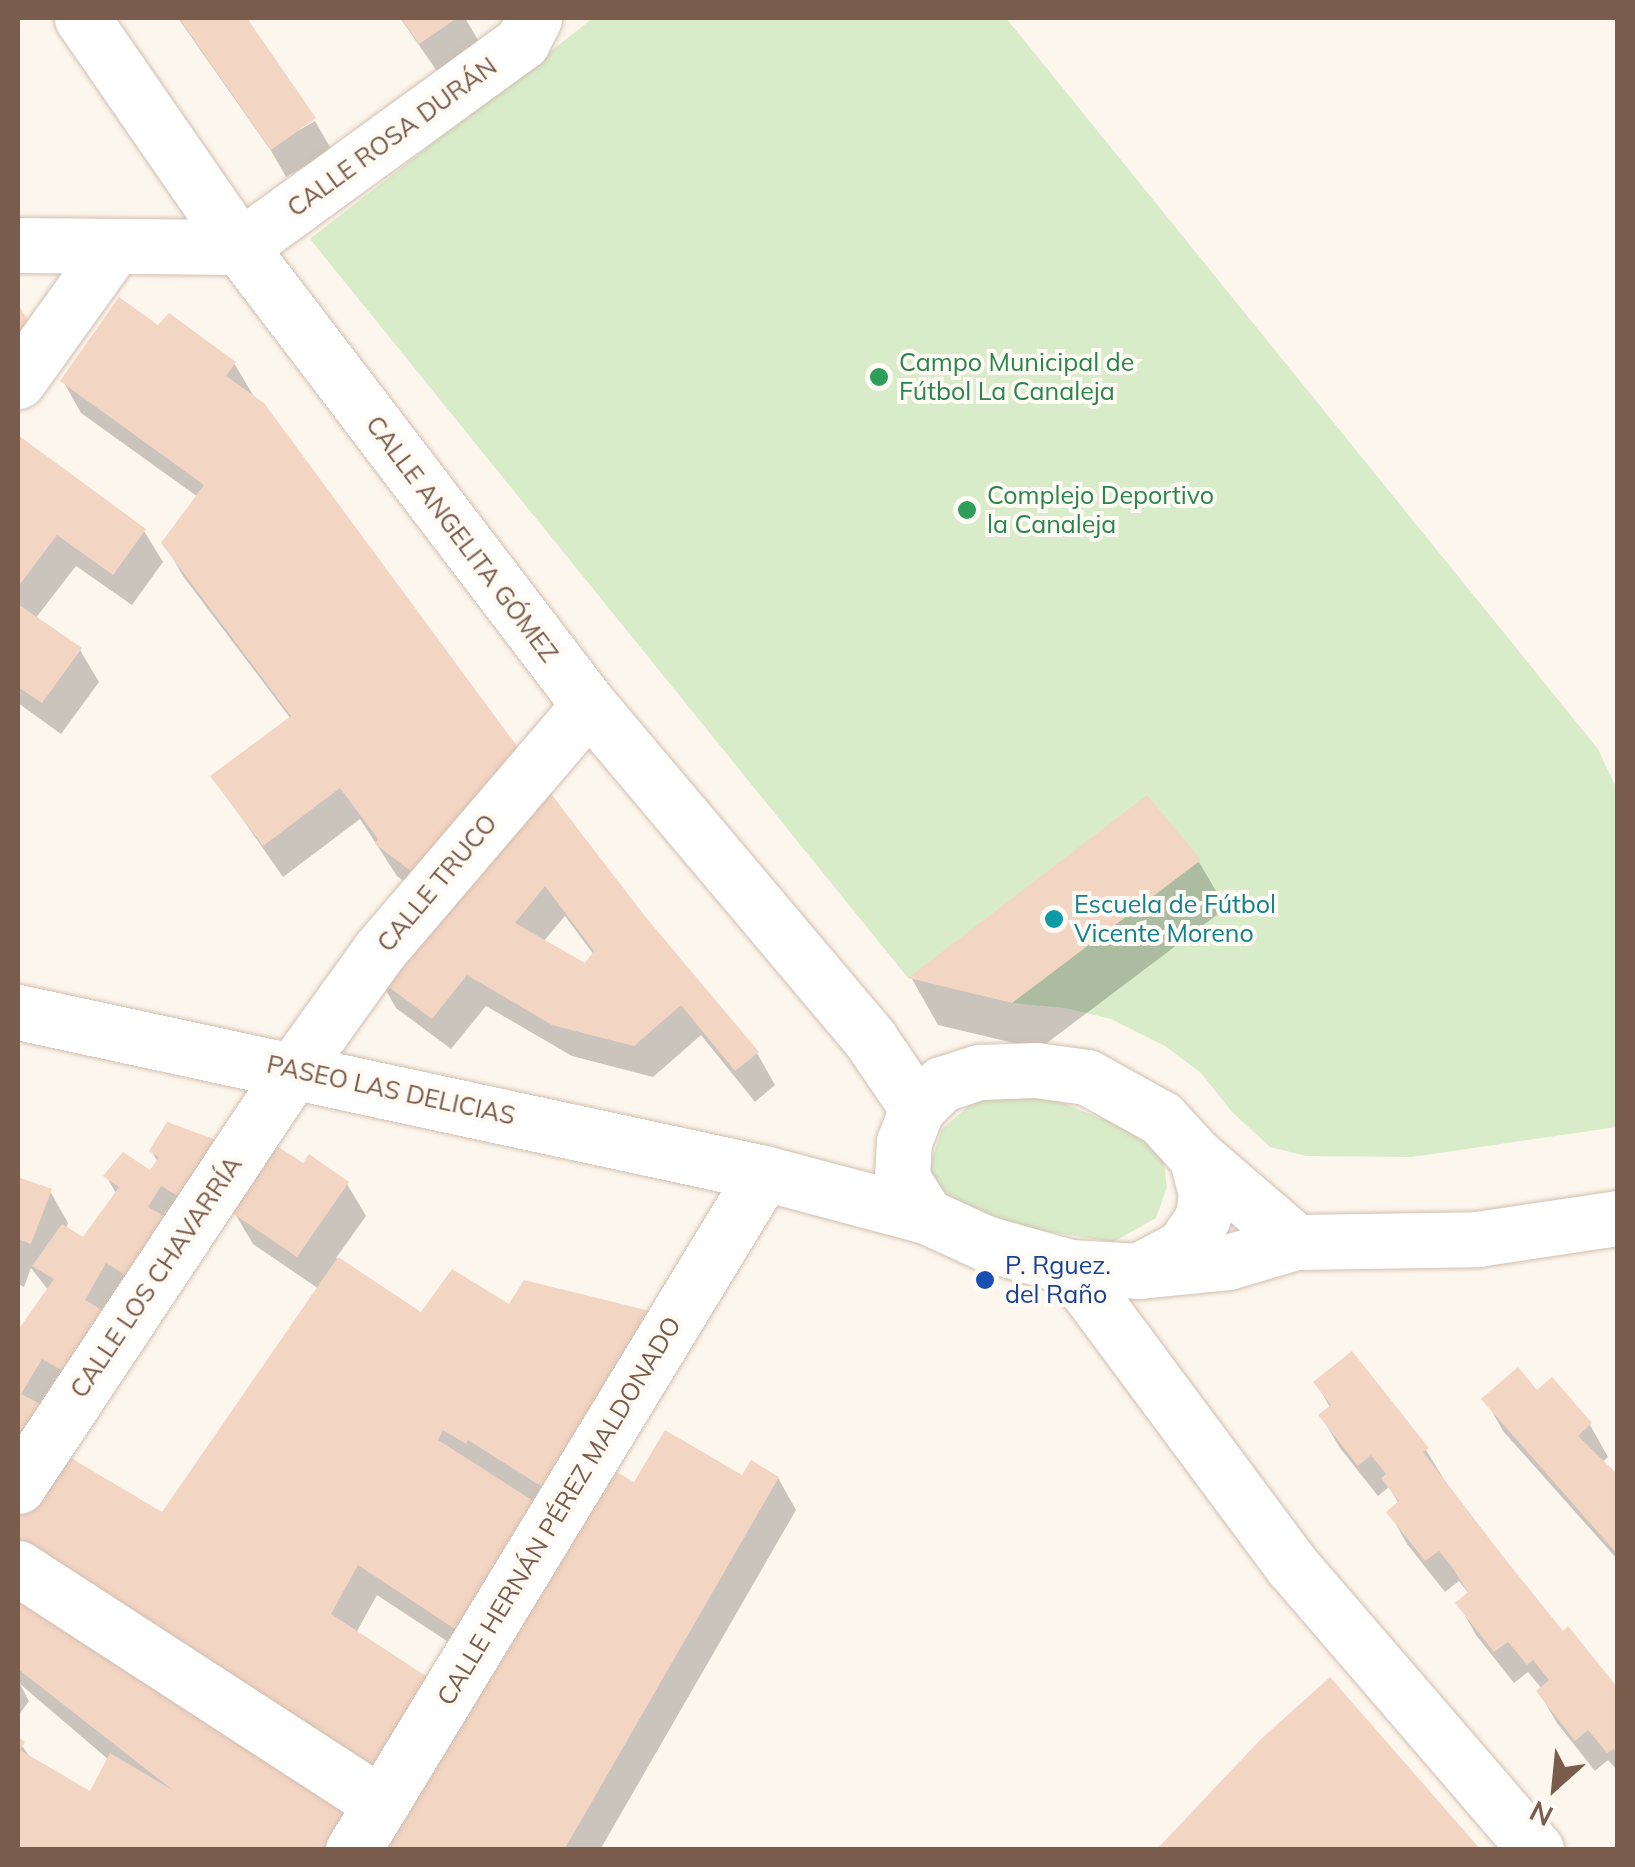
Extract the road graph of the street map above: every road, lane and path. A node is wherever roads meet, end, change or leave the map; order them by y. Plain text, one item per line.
1 (82, 18) edge
2 (534, 18) edge
3 (18, 245) edge
4 (240, 247) junction
5 (114, 248) junction
6 (18, 381) edge
7 (589, 705) junction
8 (18, 1012) edge
9 (870, 1039) junction
10 (295, 1068) junction
11 (980, 1072) junction
12 (910, 1125) junction
13 (1196, 1156) junction
14 (764, 1172) junction
15 (926, 1216) junction
16 (1618, 1218) edge
17 (1296, 1242) junction
18 (1070, 1267) junction
19 (1140, 1270) junction
20 (18, 1486) edge
21 (18, 1568) edge
22 (381, 1804) junction
23 (353, 1850) edge
24 (1536, 1850) edge

1 - 4 street, CALLE ANGELITA GÓMEZ
2 - 4 street, CALLE ROSA DURÁN
3 - 5 street
4 - 5 street
4 - 7 street, CALLE ANGELITA GÓMEZ
5 - 6 street
7 - 9 street, CALLE ANGELITA GÓMEZ
7 - 10 street, CALLE TRUCO
8 - 10 street, PASEO LAS DELICIAS
9 - 11 street
9 - 12 street, CALLE ANGELITA GÓMEZ
10 - 14 street, PASEO LAS DELICIAS
10 - 20 street, CALLE LOS CHAVARRÍA
11 - 12 street
11 - 13 street
12 - 14 street, PASEO LAS DELICIAS
12 - 15 street
13 - 17 street
13 - 19 street
14 - 15 street, PASEO LAS DELICIAS
14 - 22 street, CALLE HERNÁN PÉREZ MALDONADO
15 - 18 street
16 - 17 street
17 - 19 street
18 - 19 street
18 - 24 street
21 - 22 street
22 - 23 street, CALLE HERNÁN PÉREZ MALDONADO

